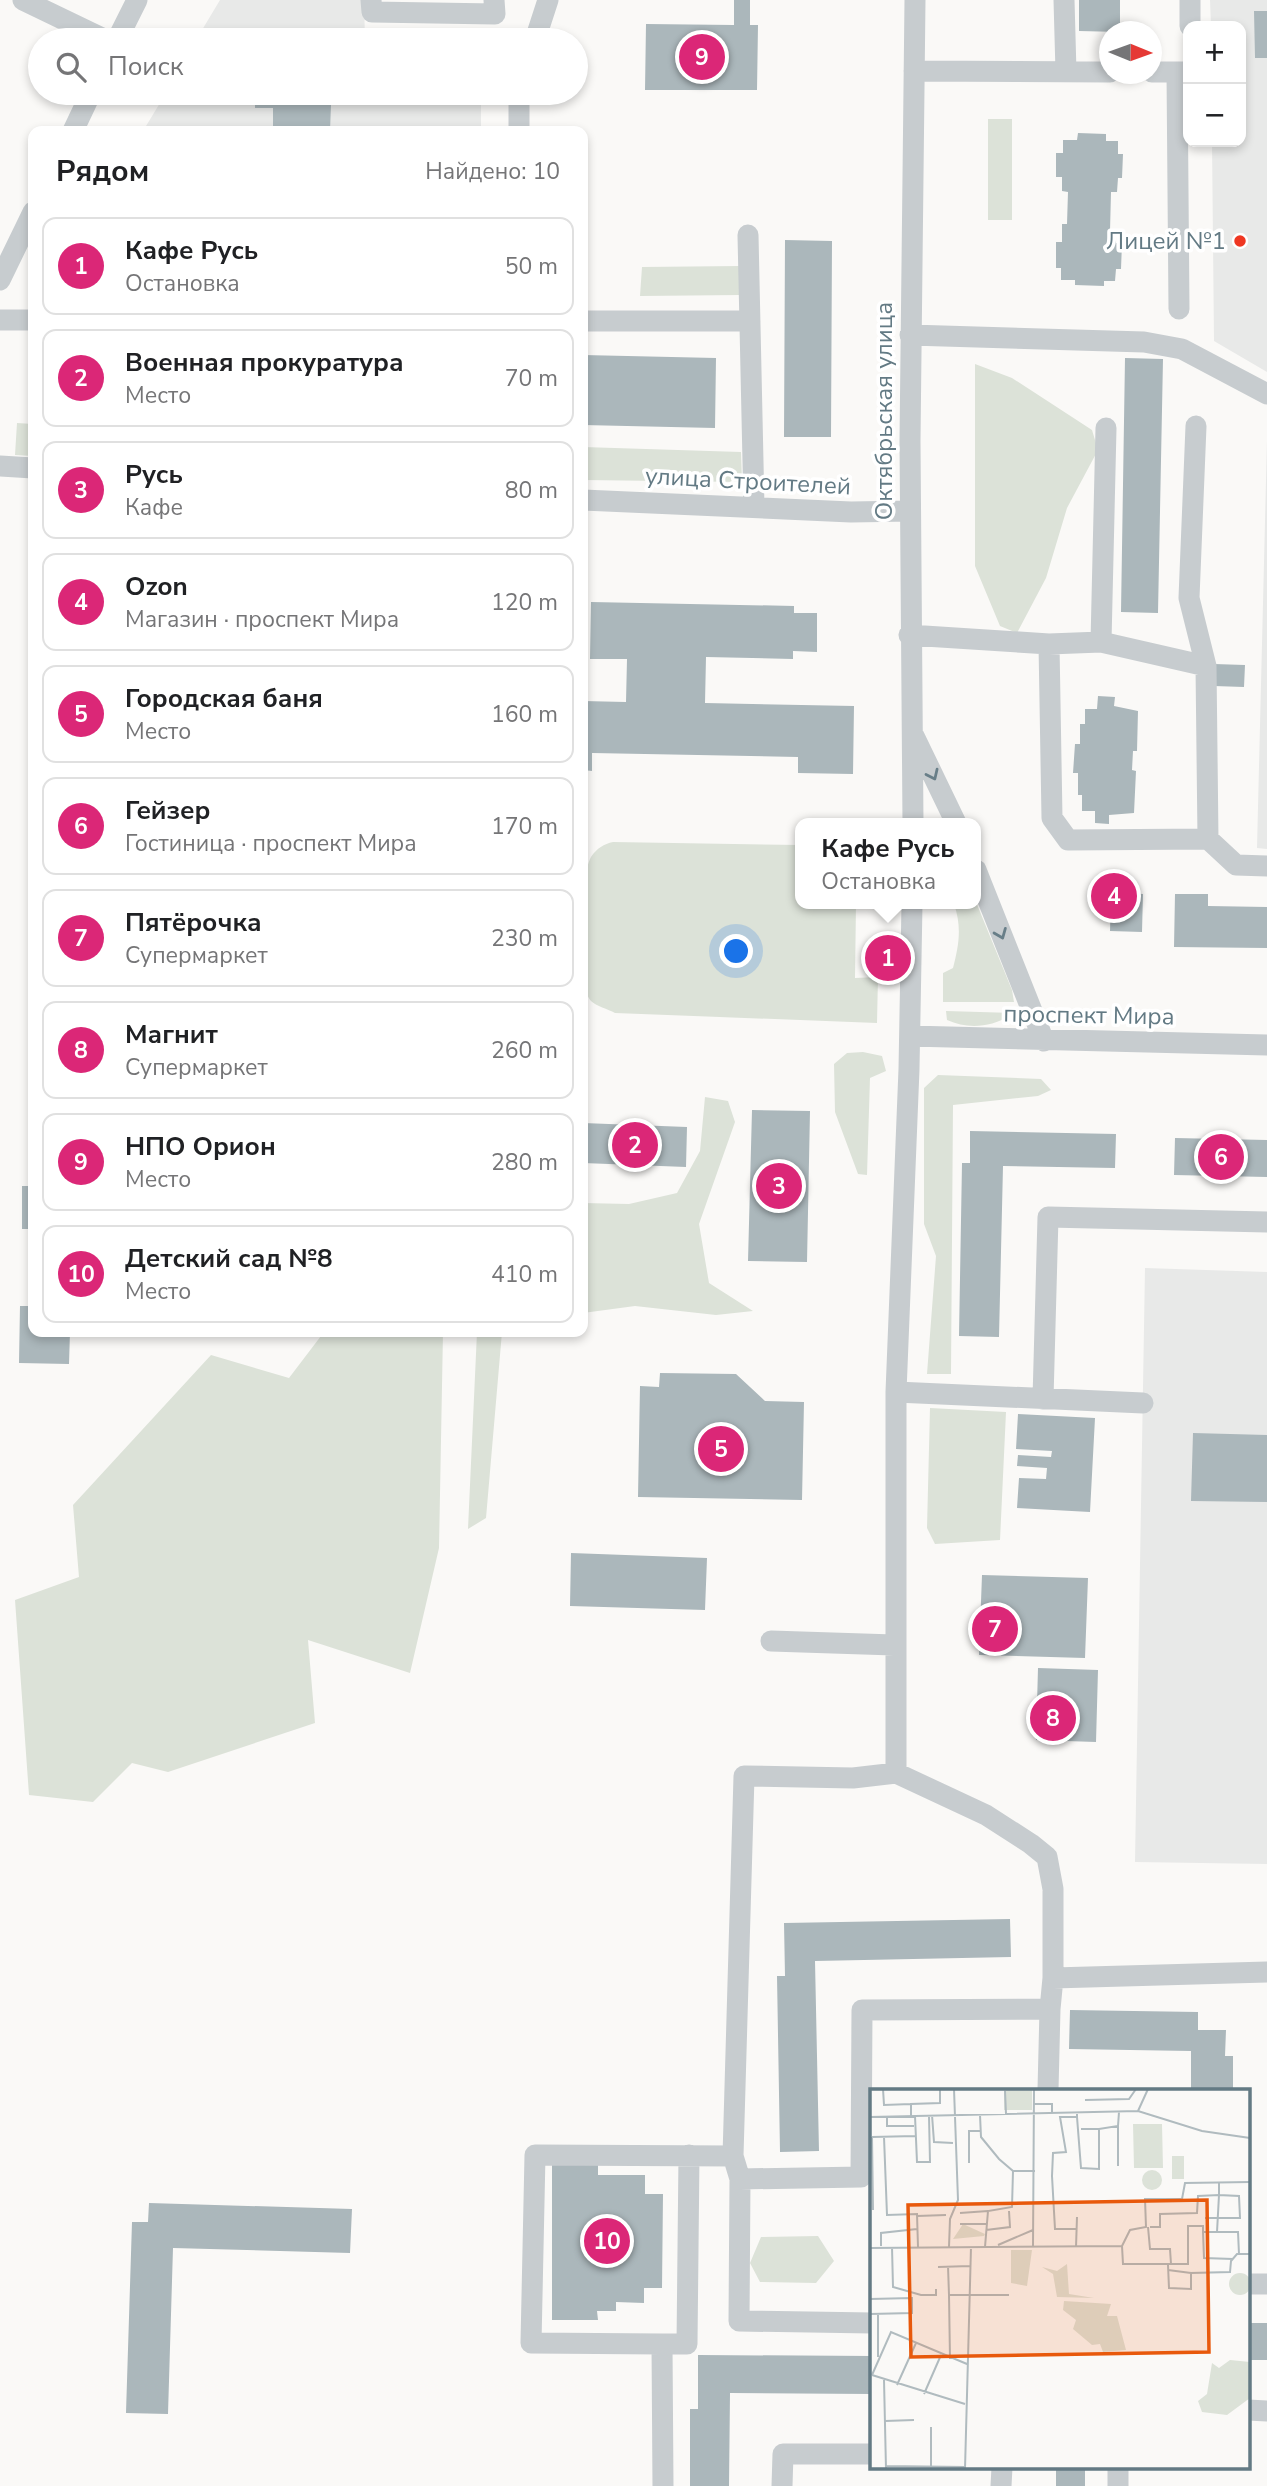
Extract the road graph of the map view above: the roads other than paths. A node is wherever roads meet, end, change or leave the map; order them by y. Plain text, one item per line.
1 (23, 0) edge
2 (137, 0) edge
3 (372, 0) edge
4 (494, 0) edge
5 (548, 0) edge
6 (915, 0) edge
7 (1064, 0) edge
8 (1189, 0) edge
9 (1190, 21) edge
10 (81, 28) edge
11 (123, 28) edge
12 (539, 28) edge
13 (915, 71) junction
14 (1066, 72) junction
15 (1099, 72) edge
16 (1162, 72) edge
17 (1183, 72) edge
18 (85, 105) edge
19 (519, 105) edge
20 (75, 126) edge
21 (519, 126) edge
22 (28, 219) edge
23 (748, 235) dead end
24 (7, 246) edge
25 (0, 280) edge
26 (1180, 309) dead end
27 (0, 320) edge
28 (28, 320) edge
29 (588, 321) edge
30 (750, 321) junction
31 (910, 335) junction
32 (1267, 394) edge
33 (1196, 426) dead end
34 (1106, 428) dead end
35 (0, 466) edge
36 (28, 468) edge
37 (588, 500) edge
38 (754, 507) junction
39 (910, 511) junction
40 (909, 635) junction
41 (1101, 642) junction
42 (1049, 644) junction
43 (1206, 666) junction
44 (910, 727) junction
45 (913, 818) edge
46 (954, 818) edge
47 (1208, 839) junction
48 (1267, 866) edge
49 (981, 885) edge
50 (912, 909) edge
51 (910, 1036) junction
52 (1044, 1041) junction
53 (1267, 1045) edge
54 (1267, 1222) edge
55 (896, 1392) junction
56 (1043, 1399) junction
57 (1143, 1403) dead end
58 (771, 1642) dead end
59 (894, 1645) junction
60 (896, 1773) junction
61 (1267, 1972) edge
62 (1053, 1978) junction
63 (1050, 2009) junction
64 (1048, 2089) edge
65 (689, 2155) junction
66 (733, 2156) junction
67 (740, 2179) junction
68 (870, 2323) edge
69 (662, 2344) junction
70 (870, 2454) edge
71 (1002, 2468) edge
72 (1118, 2468) edge
73 (663, 2486) edge
74 (782, 2486) edge
75 (1001, 2486) edge
76 (1118, 2486) edge

1 - 10 street
2 - 11 street
3 - 4 street
5 - 12 street
6 - 13 street, Октябрьская улица
7 - 14 street
8 - 9 street
13 - 14 street
13 - 31 street, Октябрьская улица
14 - 15 street
16 - 17 street
17 - 26 street
18 - 20 street
19 - 21 street
22 - 24 street
23 - 30 street
24 - 25 street
27 - 28 street
29 - 30 street
30 - 38 street
31 - 32 street
31 - 39 street, Октябрьская улица
33 - 43 street
34 - 41 street
35 - 36 street
37 - 38 street, улица Строителей
38 - 39 street, улица Строителей
39 - 40 street, Октябрьская улица
40 - 42 street
40 - 44 street, Октябрьская улица
41 - 42 street
41 - 43 street
42 - 47 street
43 - 47 street
44 - 45 street, Октябрьская улица
44 -> 46 street
47 - 48 street
49 -> 52 street
50 - 51 street
51 - 52 street, проспект Мира
51 - 55 street
52 - 53 street, проспект Мира
54 - 56 street
55 - 56 street
55 - 59 street
56 - 57 street
58 - 59 street
59 - 60 street
60 - 62 street
60 - 66 street
61 - 62 street
62 - 63 street
63 - 64 street
63 - 67 street
65 - 66 street
65 - 69 street
65 - 69 street
66 - 67 street
67 - 68 street
69 - 73 street
70 - 74 street
71 - 75 street
72 - 76 street

